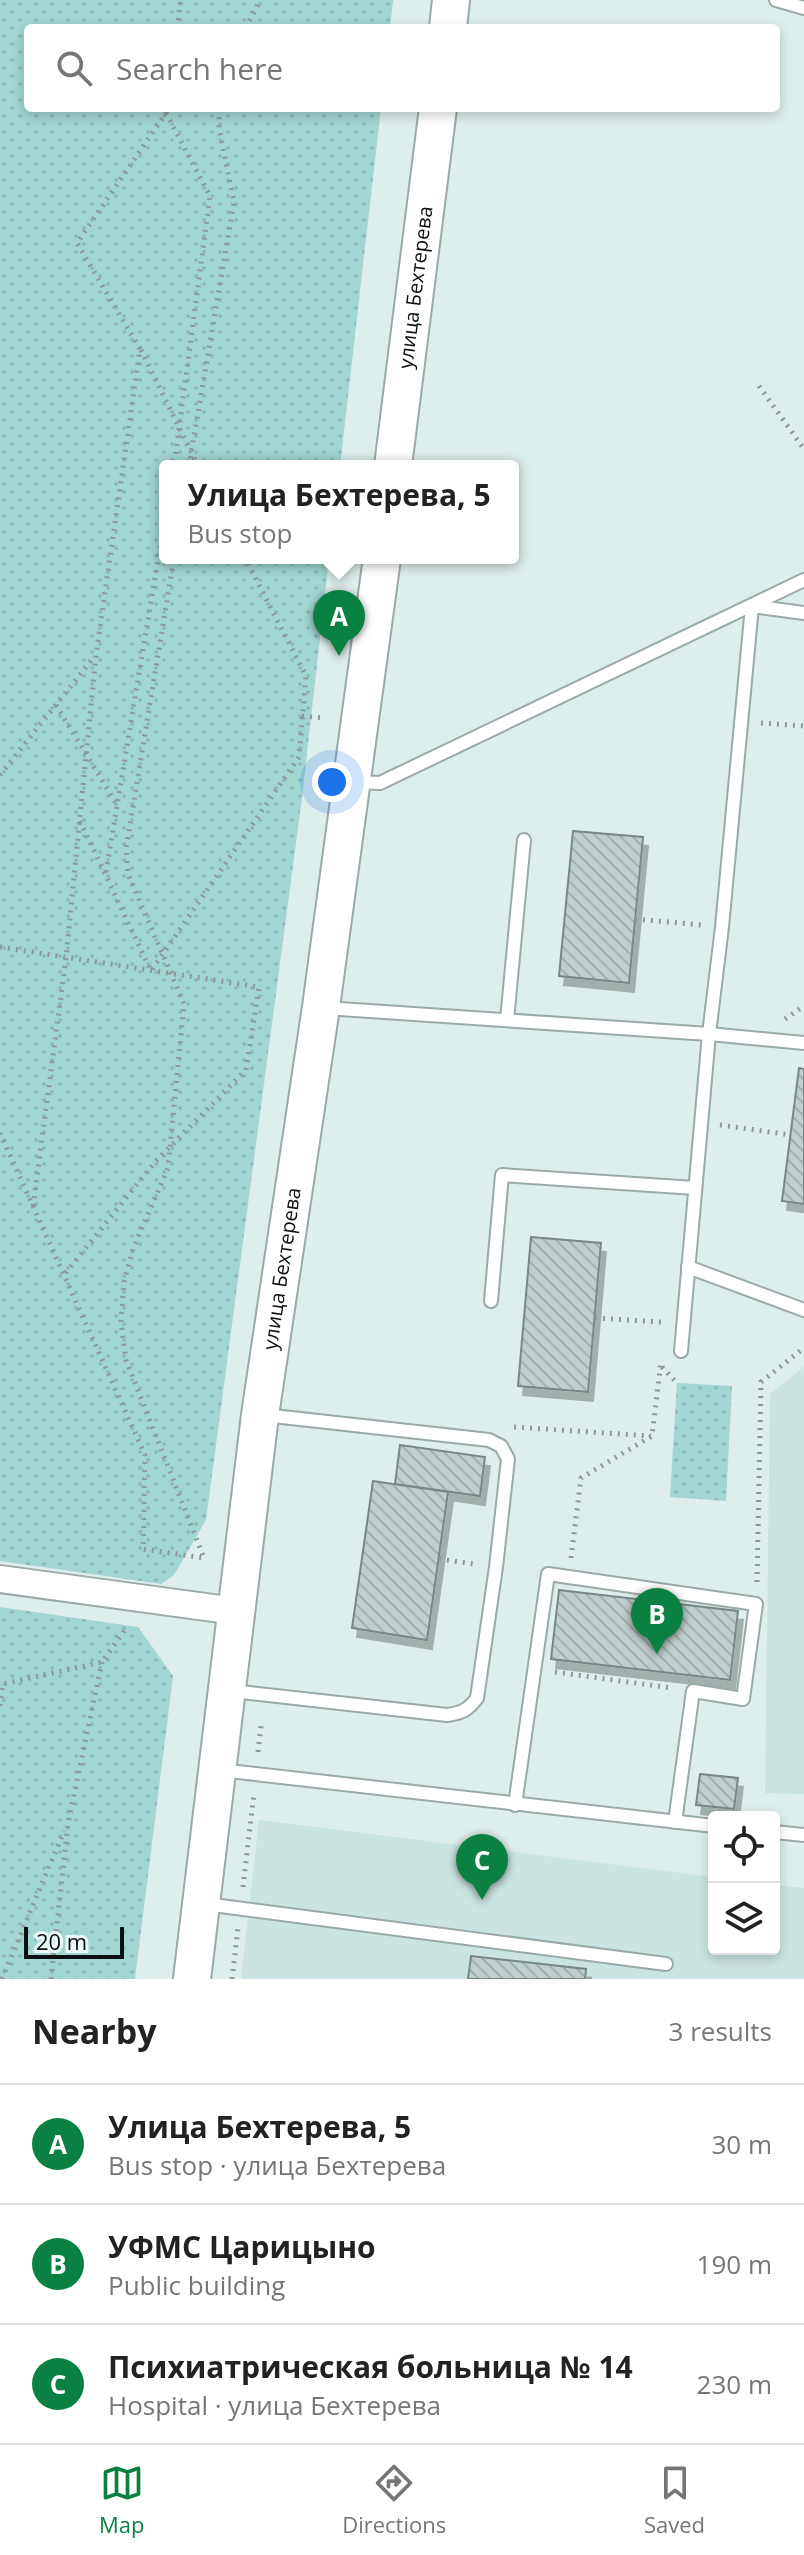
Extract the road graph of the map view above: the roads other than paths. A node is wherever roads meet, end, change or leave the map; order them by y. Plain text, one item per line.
1 (451, 0) edge
2 (776, 0) edge
3 (804, 8) edge
4 (448, 24) edge
5 (437, 112) edge
6 (394, 460) edge
7 (381, 564) edge
8 (804, 580) edge
9 (752, 606) junction
10 (804, 613) edge
11 (352, 782) junction
12 (524, 840) dead end
13 (321, 1007) junction
14 (507, 1020) junction
15 (709, 1034) junction
16 (804, 1043) edge
17 (695, 1188) junction
18 (688, 1267) junction
19 (491, 1301) dead end
20 (804, 1310) edge
21 (681, 1351) dead end
22 (260, 1415) junction
23 (0, 1579) edge
24 (235, 1611) junction
25 (227, 1690) junction
26 (217, 1770) junction
27 (515, 1805) junction
28 (675, 1822) junction
29 (708, 1825) edge
30 (780, 1833) edge
31 (804, 1835) edge
32 (202, 1904) junction
33 (666, 1964) dead end
34 (192, 1979) edge

1 - 4 street
2 - 3 lane
5 - 6 street, улица Бехтерева
7 - 11 street, улица Бехтерева
8 - 9 lane
9 - 10 lane
9 - 11 lane
9 - 15 lane
11 - 13 street, улица Бехтерева
12 - 14 lane
13 - 14 lane
13 - 22 street, улица Бехтерева
14 - 15 lane
15 - 16 lane
15 - 17 lane
17 - 18 lane
17 - 19 lane
18 - 20 lane
18 - 21 lane
22 - 24 street, улица Бехтерева
22 - 25 lane
23 - 24 street
24 - 25 street, улица Бехтерева
25 - 26 street, улица Бехтерева
26 - 27 lane
26 - 32 street, улица Бехтерева
27 - 28 lane
27 - 28 lane
28 - 29 lane
30 - 31 lane
32 - 33 lane
32 - 34 street, улица Бехтерева

